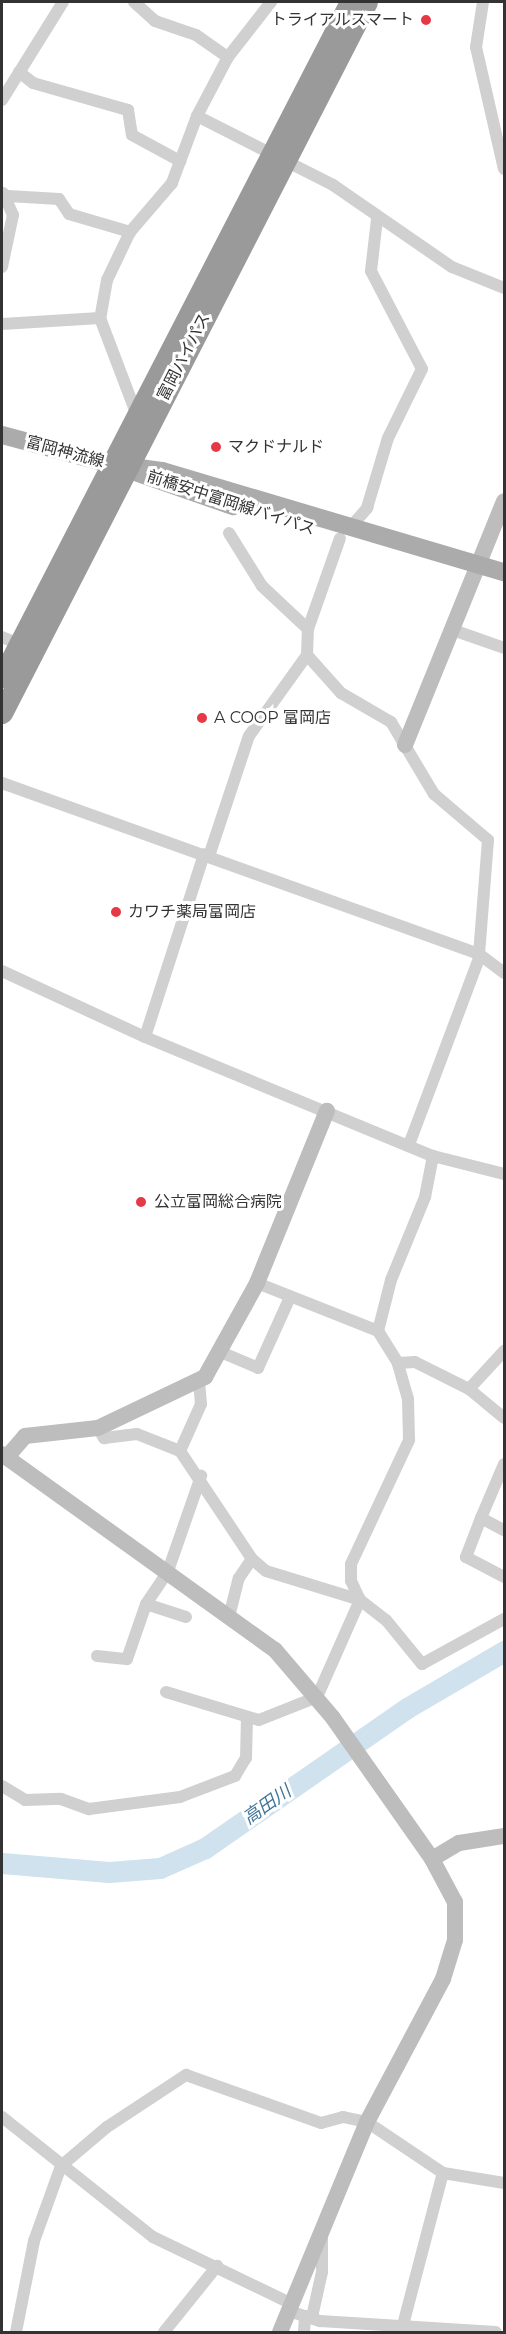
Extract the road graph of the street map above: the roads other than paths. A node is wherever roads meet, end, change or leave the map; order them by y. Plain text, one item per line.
1 (63, 2) edge
2 (134, 2) edge
3 (271, 2) edge
4 (350, 2) edge
5 (367, 2) edge
6 (483, 2) edge
7 (228, 57) junction
8 (19, 72) junction
9 (2, 100) edge
10 (197, 116) junction
11 (277, 155) junction
12 (180, 161) junction
13 (504, 169) edge
14 (5, 194) edge
15 (377, 219) junction
16 (6, 221) edge
17 (130, 232) junction
18 (2, 267) edge
19 (504, 288) edge
20 (100, 318) junction
21 (2, 324) edge
22 (136, 413) junction
23 (4, 437) edge
24 (119, 466) junction
25 (504, 501) edge
26 (345, 533) junction
27 (229, 534) dead end
28 (476, 569) junction
29 (504, 572) edge
30 (504, 584) edge
31 (308, 629) junction
32 (453, 630) junction
33 (10, 641) edge
34 (504, 648) edge
35 (307, 655) junction
36 (2, 677) edge
37 (2, 713) edge
38 (405, 745) junction
39 (2, 783) edge
40 (206, 855) junction
41 (480, 955) junction
42 (2, 971) edge
43 (504, 973) edge
44 (145, 1037) junction
45 (327, 1111) junction
46 (410, 1142) junction
47 (434, 1156) junction
48 (504, 1174) edge
49 (257, 1283) junction
50 (290, 1297) junction
51 (378, 1331) junction
52 (504, 1352) edge
53 (223, 1353) junction
54 (398, 1363) junction
55 (199, 1380) junction
56 (470, 1389) junction
57 (504, 1418) edge
58 (98, 1428) junction
59 (180, 1451) junction
60 (4, 1456) edge
61 (504, 1464) edge
62 (201, 1476) junction
63 (481, 1518) junction
64 (504, 1530) edge
65 (252, 1559) junction
66 (168, 1571) junction
67 (504, 1577) edge
68 (360, 1600) junction
69 (146, 1604) junction
70 (230, 1613) junction
71 (186, 1617) dead end
72 (504, 1619) edge
73 (97, 1656) dead end
74 (166, 1692) dead end
75 (317, 1697) junction
76 (247, 1717) junction
77 (2, 1786) edge
78 (504, 1836) edge
79 (432, 1859) junction
80 (2, 2117) edge
81 (367, 2122) junction
82 (61, 2166) junction
83 (443, 2173) junction
84 (504, 2183) edge
85 (322, 2227) junction
86 (217, 2266) junction
87 (300, 2312) junction
88 (403, 2325) junction
89 (435, 2331) edge
90 (16, 2332) edge
91 (164, 2332) edge
92 (280, 2332) edge
93 (304, 2332) edge
94 (496, 2332) edge

1 - 8 street
2 - 7 street
3 - 7 street
4 - 11 highway, 富岡バイパス
5 - 11 highway, 富岡バイパス
6 - 13 street
7 - 10 street
8 - 9 street
8 - 12 street
10 - 11 street
10 - 12 street
11 - 15 street
11 - 22 highway, 富岡バイパス
11 - 24 highway, 富岡バイパス
12 - 17 street
14 - 16 street
14 - 17 street
15 - 19 street
15 - 26 street
16 - 18 street
17 - 20 street
20 - 21 street
20 - 22 street
22 - 24 highway, 富岡バイパス
23 - 24 main road, 富岡神流線
24 - 26 main road, 前橋安中富岡線バイパス
24 - 33 highway, 富岡バイパス
24 - 37 highway, 富岡バイパス
25 - 28 street
26 - 28 main road, 前橋安中富岡線バイパス
26 - 31 street
27 - 31 street
28 - 29 main road, 前橋安中富岡線バイパス
28 - 30 main road, 前橋安中富岡線バイパス
28 - 32 street
31 - 35 street
32 - 34 street
32 - 38 street
33 - 36 highway, 富岡バイパス
35 - 38 street
35 - 40 street
38 - 41 street
39 - 40 street
40 - 41 street
40 - 44 street
41 - 43 street
41 - 46 street
42 - 44 street
44 - 45 street
45 - 46 street
45 - 49 street
46 - 47 street
47 - 48 street
47 - 51 street
49 - 50 street
49 - 53 street
50 - 51 street
50 - 53 street
51 - 54 street
52 - 56 street
53 - 55 street
54 - 56 street
54 - 68 street
55 - 58 street
55 - 59 street
56 - 57 street
58 - 59 street
58 - 60 street
59 - 62 street
60 - 66 street
61 - 63 street
62 - 65 street
62 - 66 street
63 - 64 street
63 - 67 street
65 - 68 street
65 - 70 street
66 - 69 street
66 - 70 street
68 - 72 street
68 - 75 street
69 - 71 street
69 - 73 street
70 - 75 street
74 - 76 street
75 - 76 street
75 - 79 street
76 - 77 street
78 - 79 street
79 - 81 street
80 - 82 street
81 - 82 street
81 - 83 street
81 - 85 street
82 - 86 street
82 - 90 street
83 - 84 street
83 - 88 street
85 - 87 street
85 - 87 street
86 - 87 street
86 - 91 street
87 - 88 street
87 - 92 street
87 - 93 street
88 - 89 street
89 - 94 street

